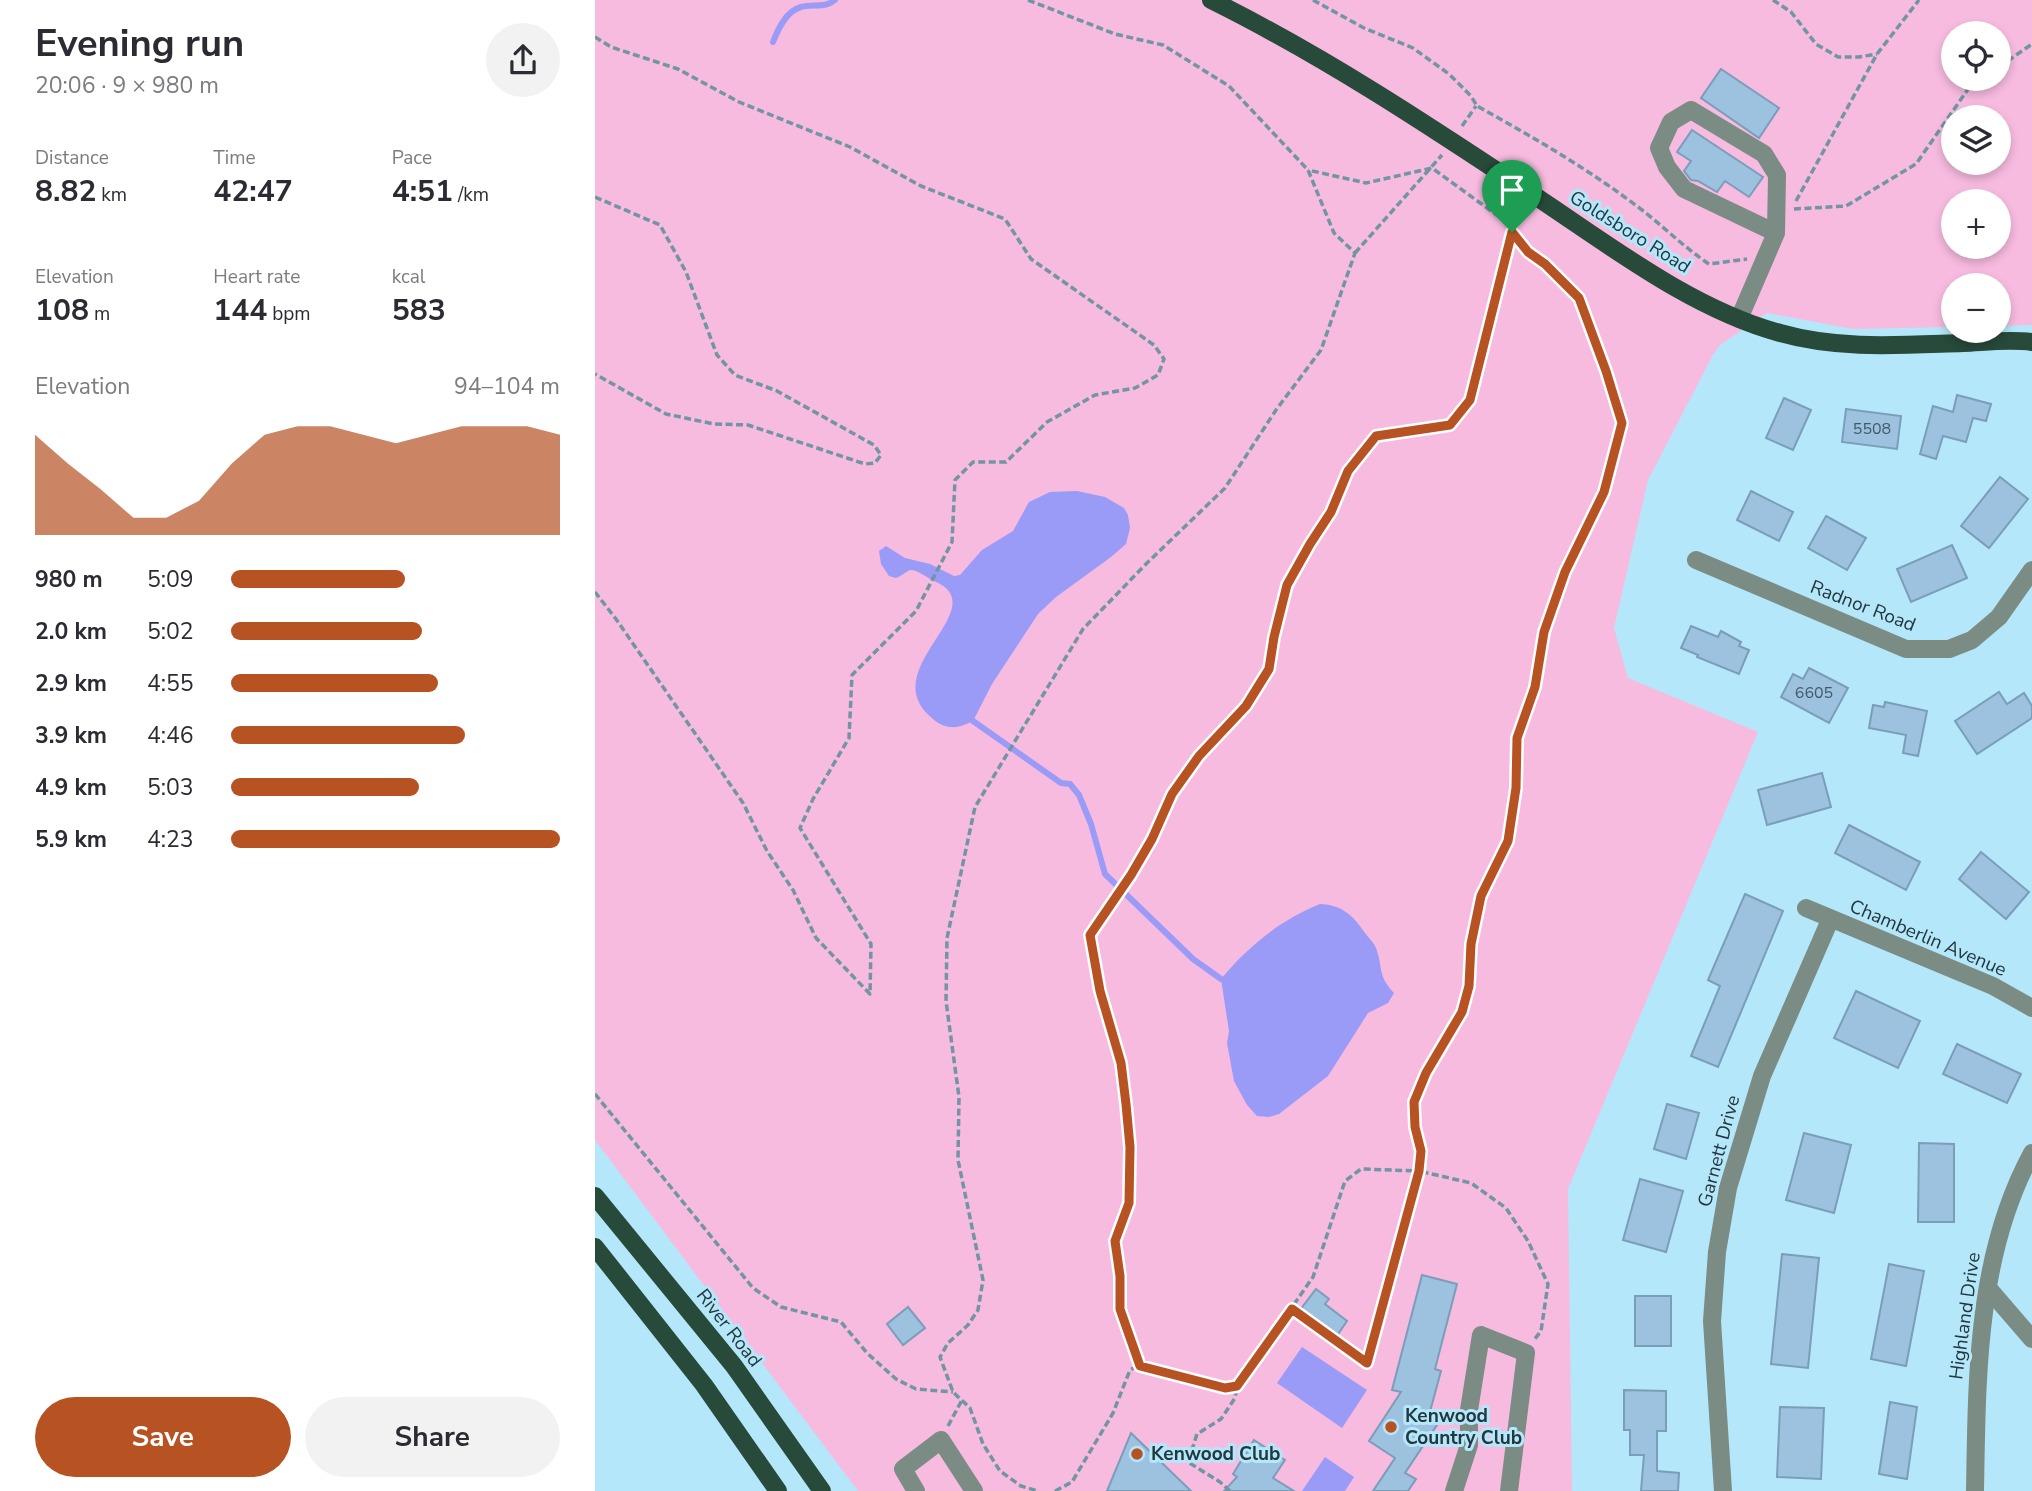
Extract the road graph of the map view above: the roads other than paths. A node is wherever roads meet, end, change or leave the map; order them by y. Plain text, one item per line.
1 (1212, 0) edge
2 (1776, 233) junction
3 (1739, 318) junction
4 (2032, 342) edge
5 (1696, 560) dead end
6 (2032, 570) edge
7 (1806, 908) dead end
8 (1830, 920) junction
9 (2032, 1008) edge
10 (2032, 1153) edge
11 (595, 1196) edge
12 (595, 1247) edge
13 (1988, 1288) junction
14 (2032, 1339) edge
15 (778, 1491) edge
16 (823, 1491) edge
17 (916, 1491) edge
18 (974, 1491) edge
19 (1454, 1491) edge
20 (1509, 1491) edge
21 (1723, 1491) edge
22 (1975, 1491) edge

1 - 3 main road, Goldsboro Road
2 - 2 street
2 - 3 street
3 - 4 main road, Goldsboro Road
5 - 6 street, Radnor Road
7 - 8 street, Chamberlin Avenue
8 - 9 street, Chamberlin Avenue
8 - 21 street, Garnett Drive
10 - 13 street, Highland Drive
11 - 16 main road, River Road
12 - 15 main road
13 - 14 street
13 - 22 street, Highland Drive
17 - 18 street
19 - 20 street

